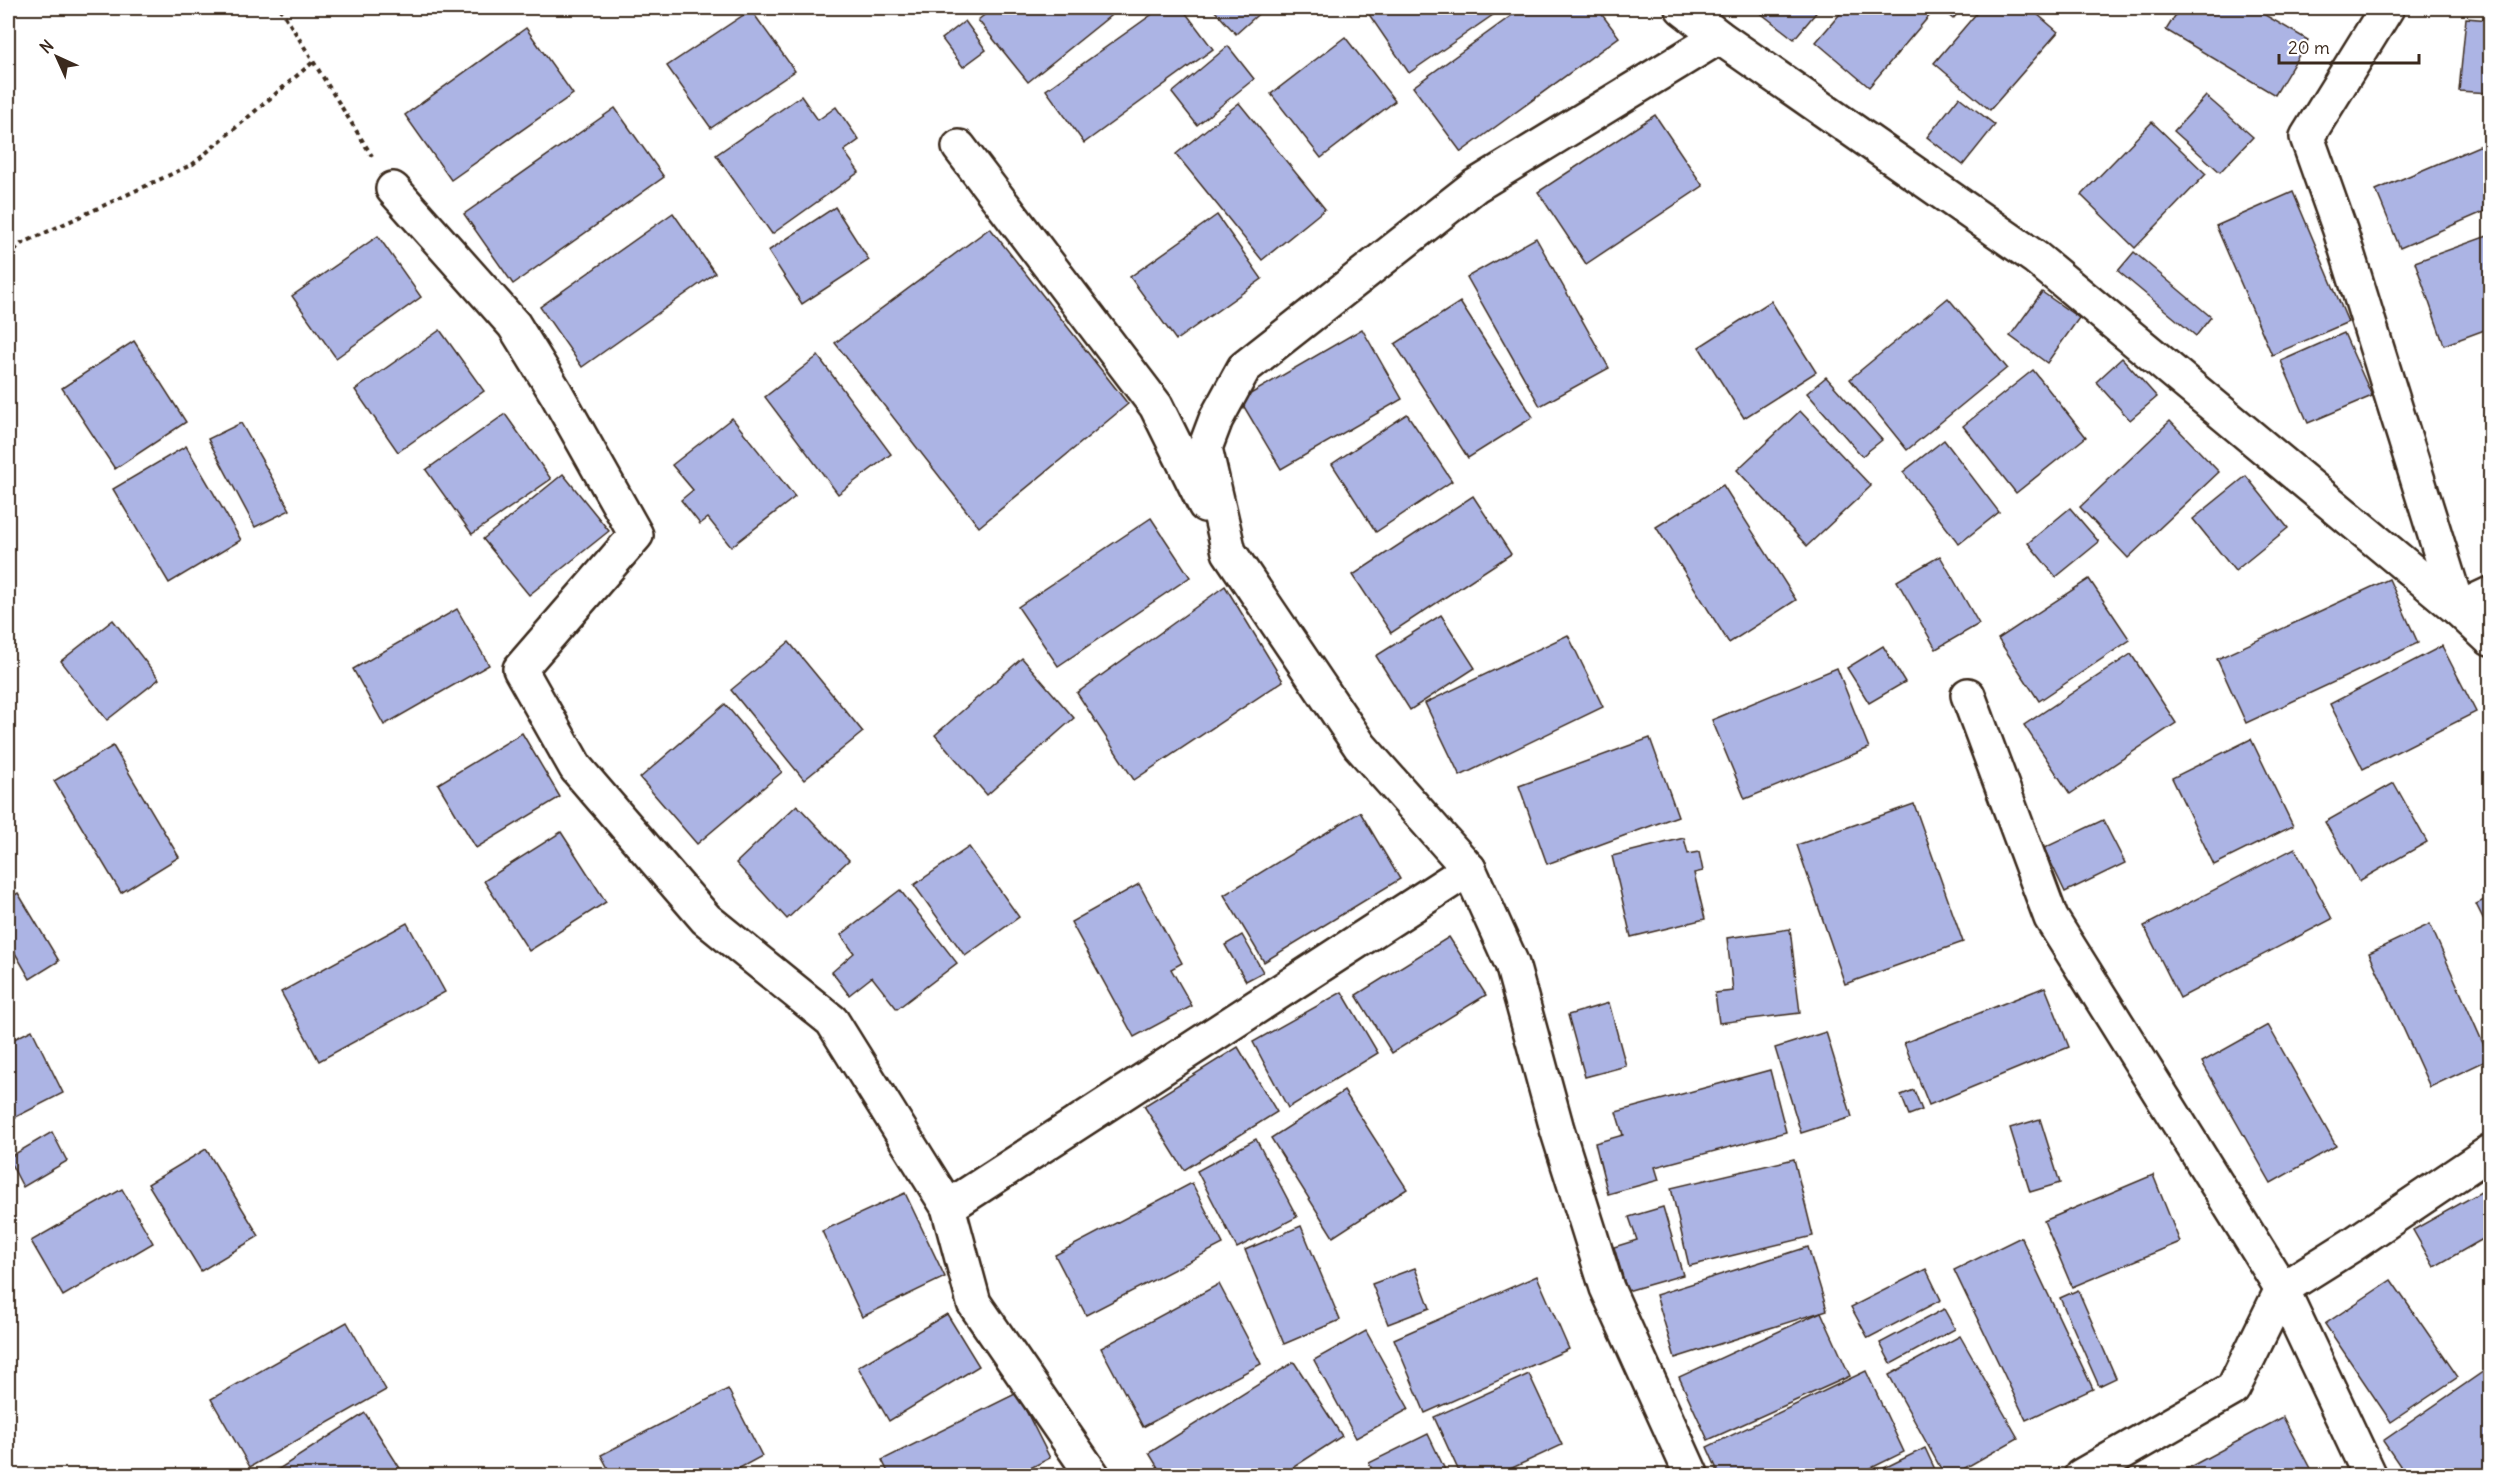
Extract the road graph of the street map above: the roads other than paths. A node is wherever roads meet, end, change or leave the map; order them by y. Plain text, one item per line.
1 (1682, 8) edge
2 (2387, 8) edge
3 (1719, 37) junction
4 (959, 147) dead end
5 (393, 189) road end
6 (1229, 552) junction
7 (2490, 594) edge
8 (2458, 609) junction
9 (2490, 639) edge
10 (1968, 695) dead end
11 (1469, 869) junction
12 (2490, 1152) edge
13 (948, 1207) junction
14 (2282, 1289) junction
15 (1093, 1476) edge
16 (1692, 1476) edge
17 (2081, 1476) edge
18 (2370, 1476) edge

1 - 3 street
2 - 8 street
3 - 6 street
3 - 8 street
4 - 6 street
5 - 13 street
6 - 11 street
7 - 8 street
8 - 9 street
10 - 14 street
11 - 13 street
11 - 16 street
12 - 14 street
13 - 15 street
14 - 17 street
14 - 18 street

